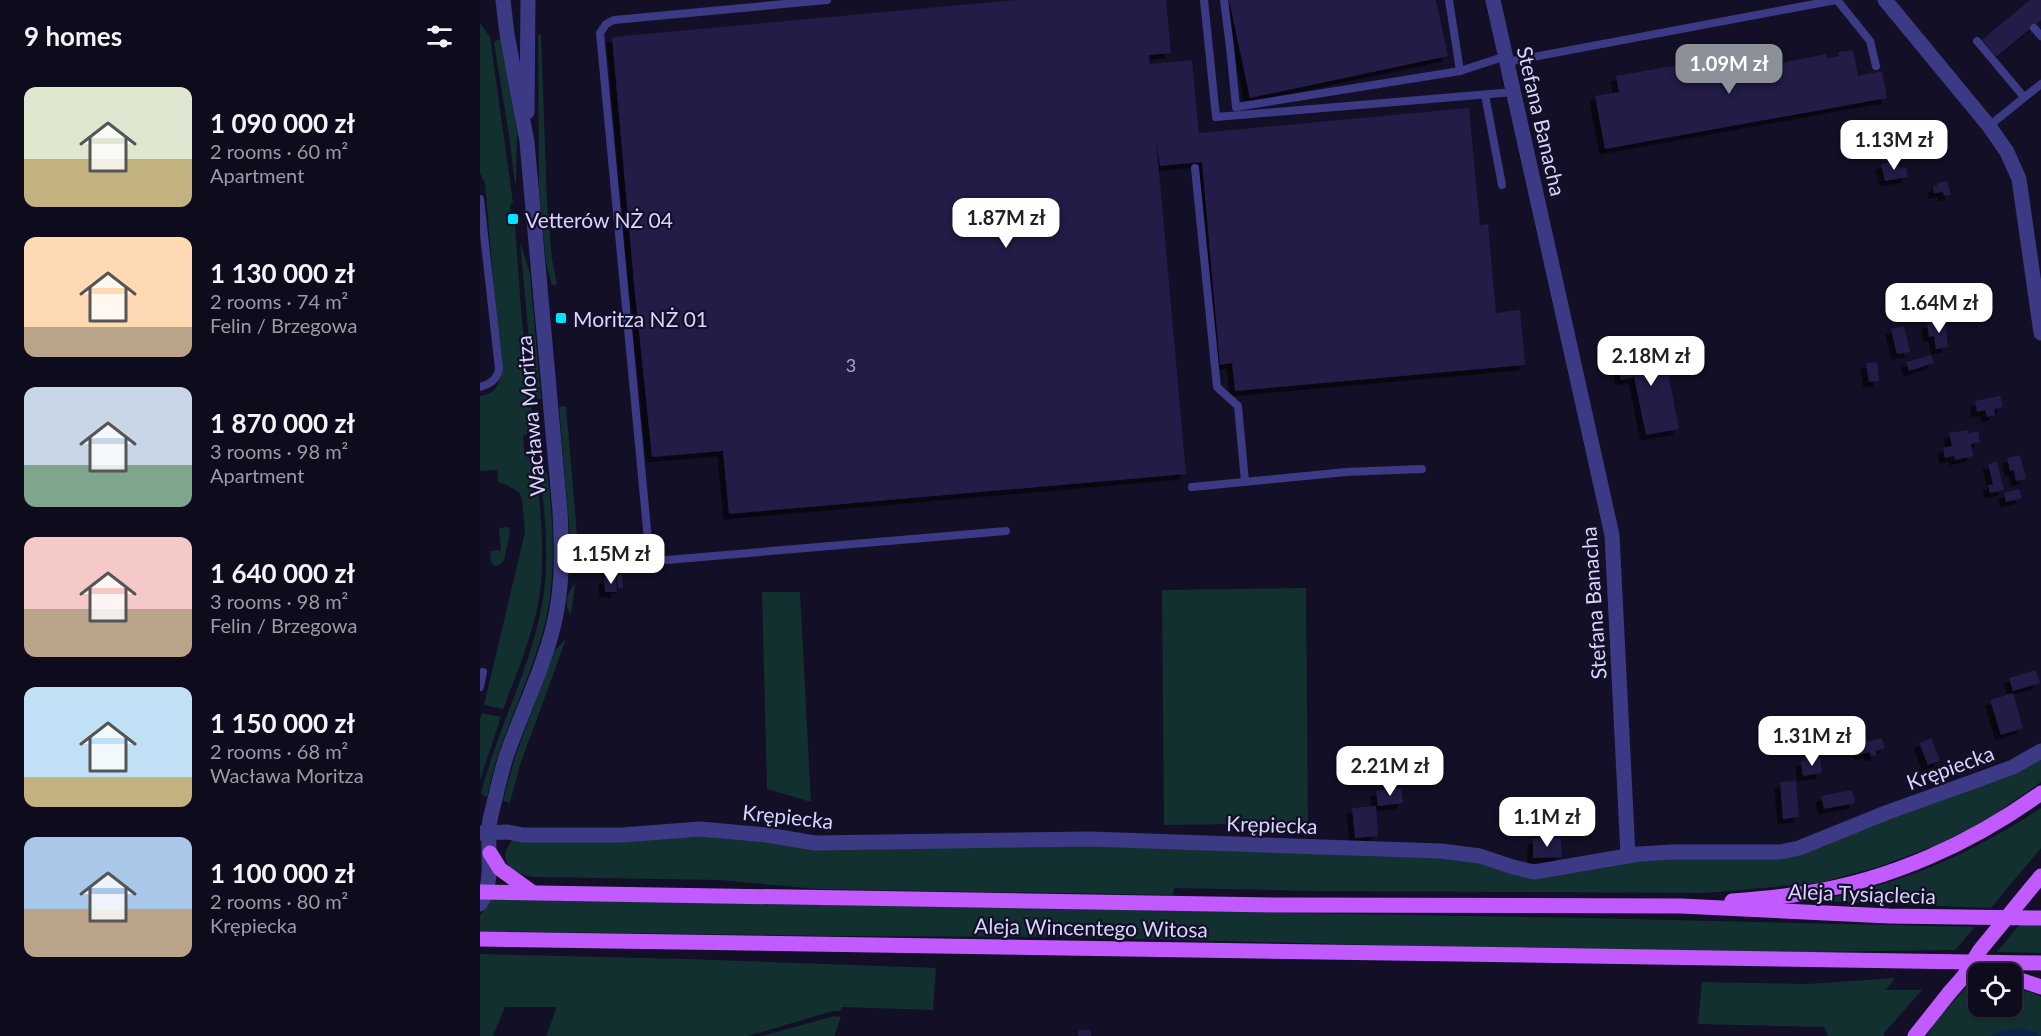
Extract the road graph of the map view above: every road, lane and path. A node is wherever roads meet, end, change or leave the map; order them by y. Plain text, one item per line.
1 (503, 0) edge
2 (528, 0) edge
3 (827, 0) edge
4 (1204, 0) edge
5 (1224, 0) edge
6 (1449, 0) edge
7 (1493, 0) edge
8 (1837, 0) edge
9 (1885, 0) edge
10 (2034, 28) dead end
11 (2041, 36) edge
12 (1977, 41) dead end
13 (1506, 59) junction
14 (1876, 66) dead end
15 (1460, 71) junction
16 (2041, 84) edge
17 (1514, 92) junction
18 (1485, 95) junction
19 (2024, 97) junction
20 (1989, 126) junction
21 (527, 142) junction
22 (1195, 168) dead end
23 (1502, 185) dead end
24 (480, 199) edge
25 (2041, 333) edge
26 (480, 387) edge
27 (1422, 469) dead end
28 (1245, 482) junction
29 (1192, 487) dead end
30 (1006, 531) dead end
31 (650, 561) junction
32 (561, 569) junction
33 (483, 672) dead end
34 (480, 687) edge
35 (2041, 751) edge
36 (2041, 793) edge
37 (484, 833) edge
38 (490, 853) junction
39 (1628, 855) junction
40 (2036, 882) edge
41 (532, 892) junction
42 (482, 896) edge
43 (1682, 906) junction
44 (2041, 918) edge
45 (480, 939) edge
46 (1930, 962) junction
47 (2041, 963) edge
48 (1968, 969) edge
49 (2022, 980) edge
50 (2041, 987) edge
51 (1915, 1036) edge

1 - 21 street, Wacława Moritza
2 - 21 street, Wacława Moritza
3 - 31 lane
4 - 18 lane
5 - 15 lane
6 - 15 lane
7 - 13 street, Stefana Banacha
8 - 13 lane
8 - 14 lane
9 - 20 street
10 - 11 lane
12 - 19 lane
13 - 15 lane
13 - 17 street, Stefana Banacha
16 - 19 lane
17 - 18 lane
17 - 39 street, Stefana Banacha
18 - 23 lane
19 - 20 lane
20 - 25 street
21 - 32 street, Wacława Moritza
22 - 28 lane
24 - 26 lane
27 - 28 lane
28 - 29 lane
30 - 31 lane
31 - 32 lane
32 - 37 street, Wacława Moritza
33 - 34 lane
35 - 39 street, Krępiecka
36 - 43 main road
37 - 38 street, Wacława Moritza
37 - 39 street, Krępiecka
38 - 41 main road
38 - 42 street, Wacława Moritza
40 - 51 main road, bridge
41 - 42 main road, Aleja Wincentego Witosa
41 - 43 main road, Aleja Wincentego Witosa
43 - 44 main road, Aleja Tysiąclecia
45 - 46 main road, Aleja Wincentego Witosa
46 - 47 main road
46 - 48 main road
49 - 50 main road

